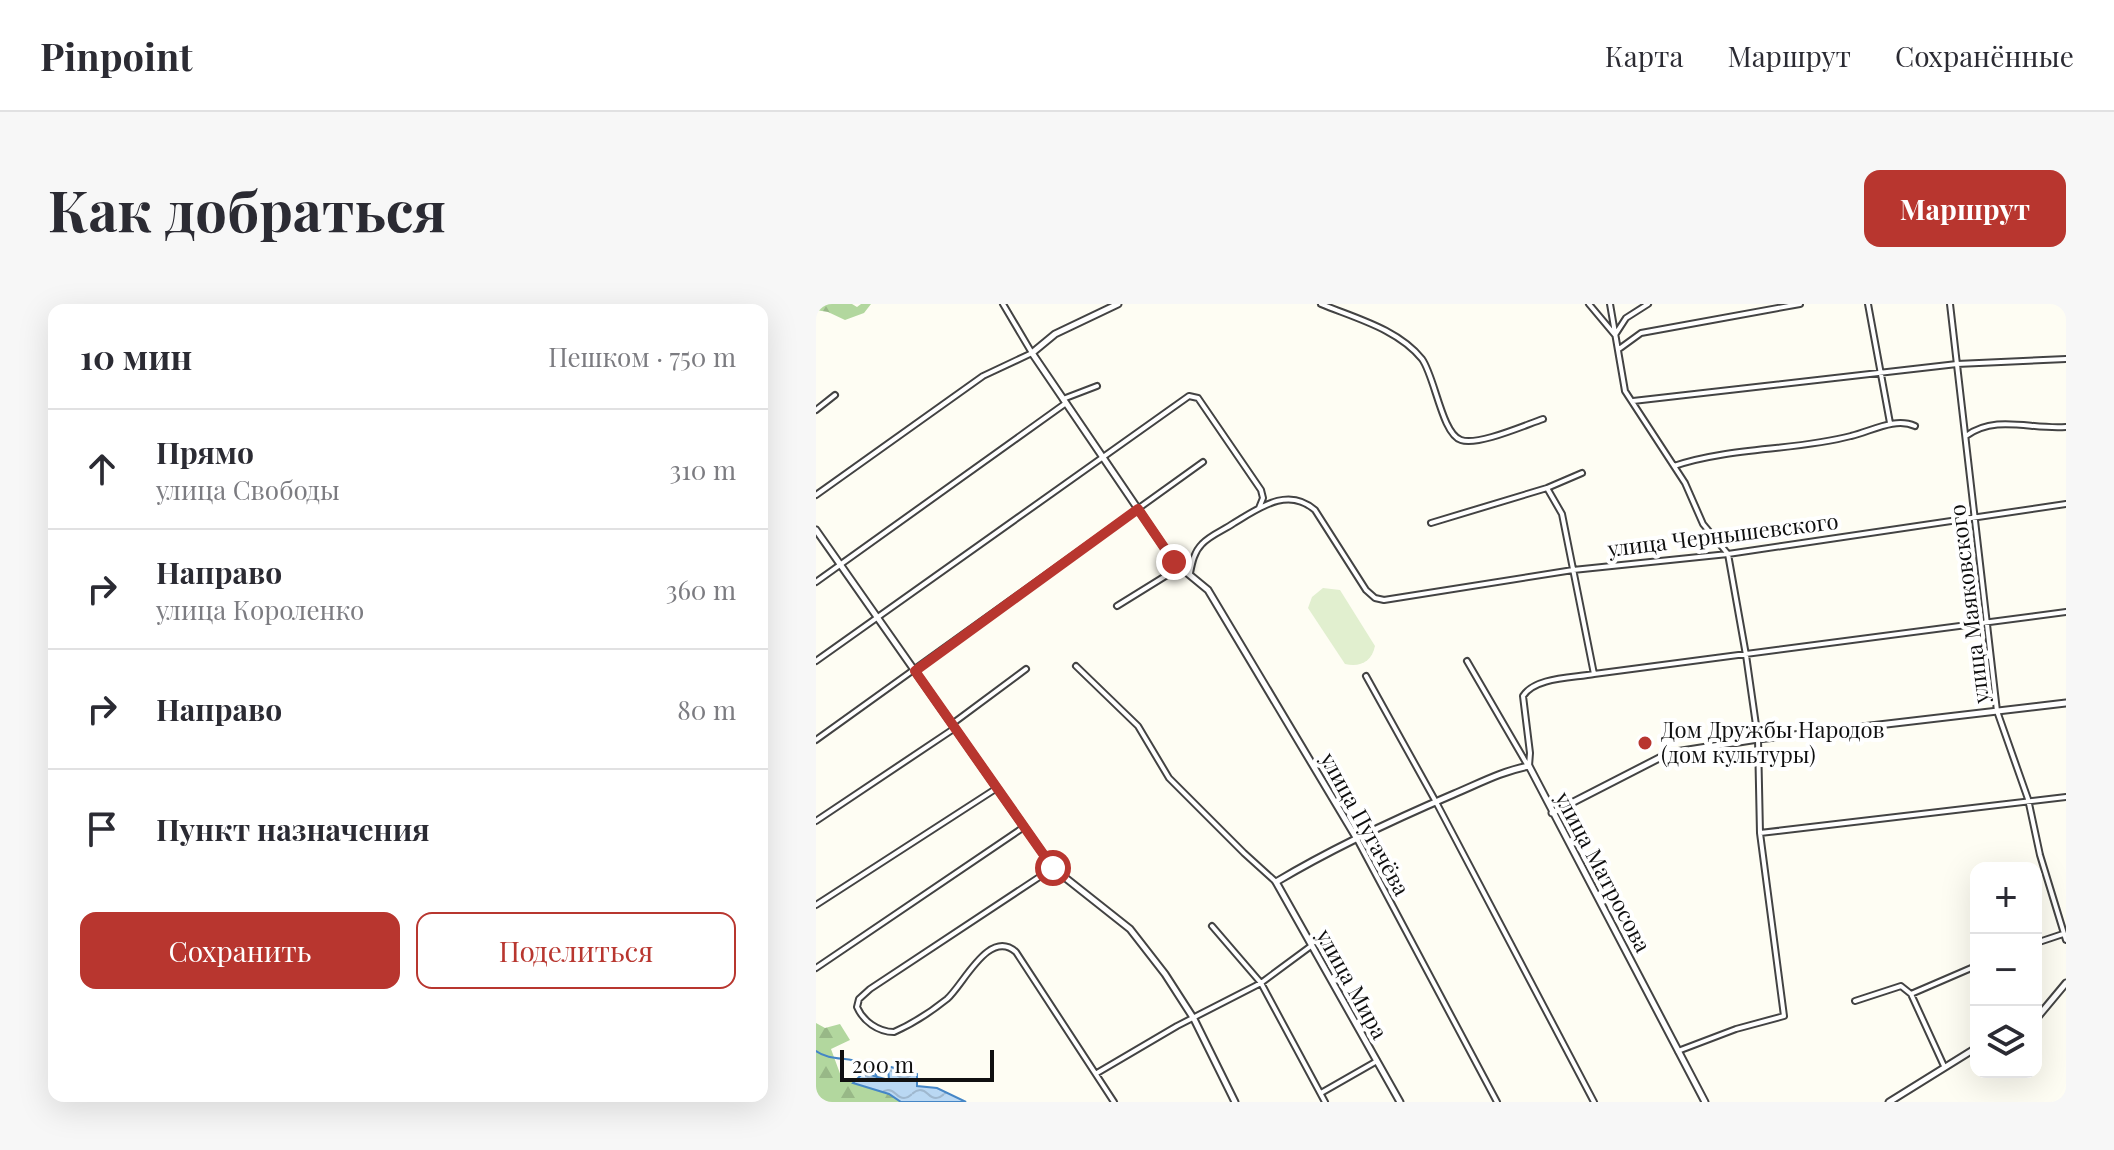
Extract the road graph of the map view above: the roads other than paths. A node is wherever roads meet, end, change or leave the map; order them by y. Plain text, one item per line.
1 (1003, 304) edge
2 (1118, 304) edge
3 (1321, 304) edge
4 (1589, 304) edge
5 (1610, 304) edge
6 (1648, 304) edge
7 (1800, 304) edge
8 (1868, 304) edge
9 (1950, 304) edge
10 (1615, 335) junction
11 (1619, 349) junction
12 (1032, 353) junction
13 (2066, 359) edge
14 (1957, 364) junction
15 (1882, 374) junction
16 (1097, 386) dead end
17 (835, 395) dead end
18 (1064, 401) junction
19 (1633, 401) junction
20 (816, 410) edge
21 (1543, 419) dead end
22 (1890, 423) junction
23 (1915, 426) dead end
24 (2066, 427) edge
25 (1966, 436) junction
26 (1102, 457) junction
27 (1203, 462) dead end
28 (1674, 466) junction
29 (1582, 473) dead end
30 (1547, 488) junction
31 (816, 495) edge
32 (2066, 504) edge
33 (1259, 508) junction
34 (1138, 509) junction
35 (1975, 516) junction
36 (1431, 523) dead end
37 (816, 530) edge
38 (1728, 554) junction
39 (841, 565) junction
40 (1180, 567) junction
41 (1573, 570) junction
42 (1190, 573) junction
43 (816, 582) edge
44 (1117, 606) dead end
45 (2066, 612) edge
46 (879, 619) junction
47 (1987, 623) junction
48 (1746, 655) junction
49 (816, 661) edge
50 (1467, 661) dead end
51 (1076, 666) dead end
52 (1026, 669) dead end
53 (915, 671) junction
54 (1594, 674) junction
55 (1366, 676) dead end
56 (2066, 703) edge
57 (1997, 711) junction
58 (954, 726) junction
59 (1758, 739) junction
60 (816, 740) edge
61 (1529, 766) junction
62 (997, 788) junction
63 (2066, 797) edge
64 (2028, 799) junction
65 (1436, 802) junction
66 (1552, 813) junction
67 (816, 821) edge
68 (1024, 827) junction
69 (1760, 833) junction
70 (1357, 839) junction
71 (1053, 868) junction
72 (1276, 882) junction
73 (816, 905) edge
74 (1212, 926) dead end
75 (2065, 937) edge
76 (2042, 942) edge
77 (1312, 945) junction
78 (816, 968) edge
79 (1970, 969) edge
80 (1261, 983) junction
81 (2066, 983) edge
82 (1911, 994) junction
83 (1855, 1001) dead end
84 (2042, 1012) edge
85 (1194, 1019) junction
86 (1678, 1051) junction
87 (1970, 1051) edge
88 (1377, 1061) junction
89 (1944, 1066) junction
90 (1097, 1073) junction
91 (1321, 1093) junction
92 (1114, 1102) edge
93 (1235, 1102) edge
94 (1325, 1102) edge
95 (1400, 1102) edge
96 (1497, 1102) edge
97 (1594, 1102) edge
98 (1705, 1102) edge
99 (1889, 1102) edge

1 - 12 street
2 - 12 street
3 - 21 street
4 - 10 street
5 - 10 street
6 - 10 street
7 - 11 street
8 - 15 street
9 - 14 street, улица Маяковского
10 - 11 street
11 - 19 street
12 - 18 street
12 - 31 street
13 - 14 street
14 - 15 street
14 - 25 street, улица Маяковского
15 - 19 street
15 - 22 street
16 - 18 street
17 - 20 street
18 - 26 street
18 - 39 street
19 - 28 street
22 - 23 street
22 - 28 street
24 - 25 street
25 - 35 street, улица Маяковского
26 - 33 street
26 - 34 street
26 - 46 street
27 - 34 street
28 - 38 street
29 - 30 street
30 - 36 street
30 - 41 street
32 - 35 street, улица Чернышевского
33 - 41 street, улица Чернышевского
33 - 42 street
34 - 40 street
34 - 53 street
35 - 38 street, улица Чернышевского
35 - 47 street, улица Маяковского
37 - 39 street
38 - 41 street, улица Чернышевского
38 - 48 street
39 - 43 street
39 - 46 street
40 - 42 street, улица Пугачёва
40 - 44 street
41 - 54 street
42 - 70 street, улица Пугачёва
45 - 47 street
46 - 49 street
46 - 53 street
47 - 48 street
47 - 57 street, улица Маяковского
48 - 54 street
48 - 59 street
50 - 61 street, улица Матросова
51 - 72 street
52 - 58 street
53 - 58 street
53 - 60 street
54 - 61 street
55 - 65 street
56 - 57 street
57 - 59 street
57 - 64 street, улица Маяковского
58 - 62 street
58 - 67 street
59 - 66 street
59 - 69 street
61 - 65 street
61 - 66 street, улица Матросова
62 - 68 street
62 - 73 street
63 - 64 street
64 - 69 street
64 - 75 street, улица Маяковского
65 - 70 street
65 - 97 street
66 - 86 street, улица Матросова
68 - 71 street
68 - 78 street
69 - 86 street
70 - 72 street
70 - 96 street, улица Пугачёва
71 - 85 street
71 - 90 street
72 - 77 street, улица Мира
74 - 80 street
75 - 76 street
77 - 80 street
77 - 88 street, улица Мира
79 - 82 street
80 - 85 street
80 - 91 street
81 - 84 street
82 - 83 street
82 - 89 street
85 - 90 street
85 - 93 street
86 - 98 street, улица Матросова
87 - 89 street
88 - 91 street
88 - 95 street, улица Мира
89 - 99 street
90 - 92 street
91 - 94 street

